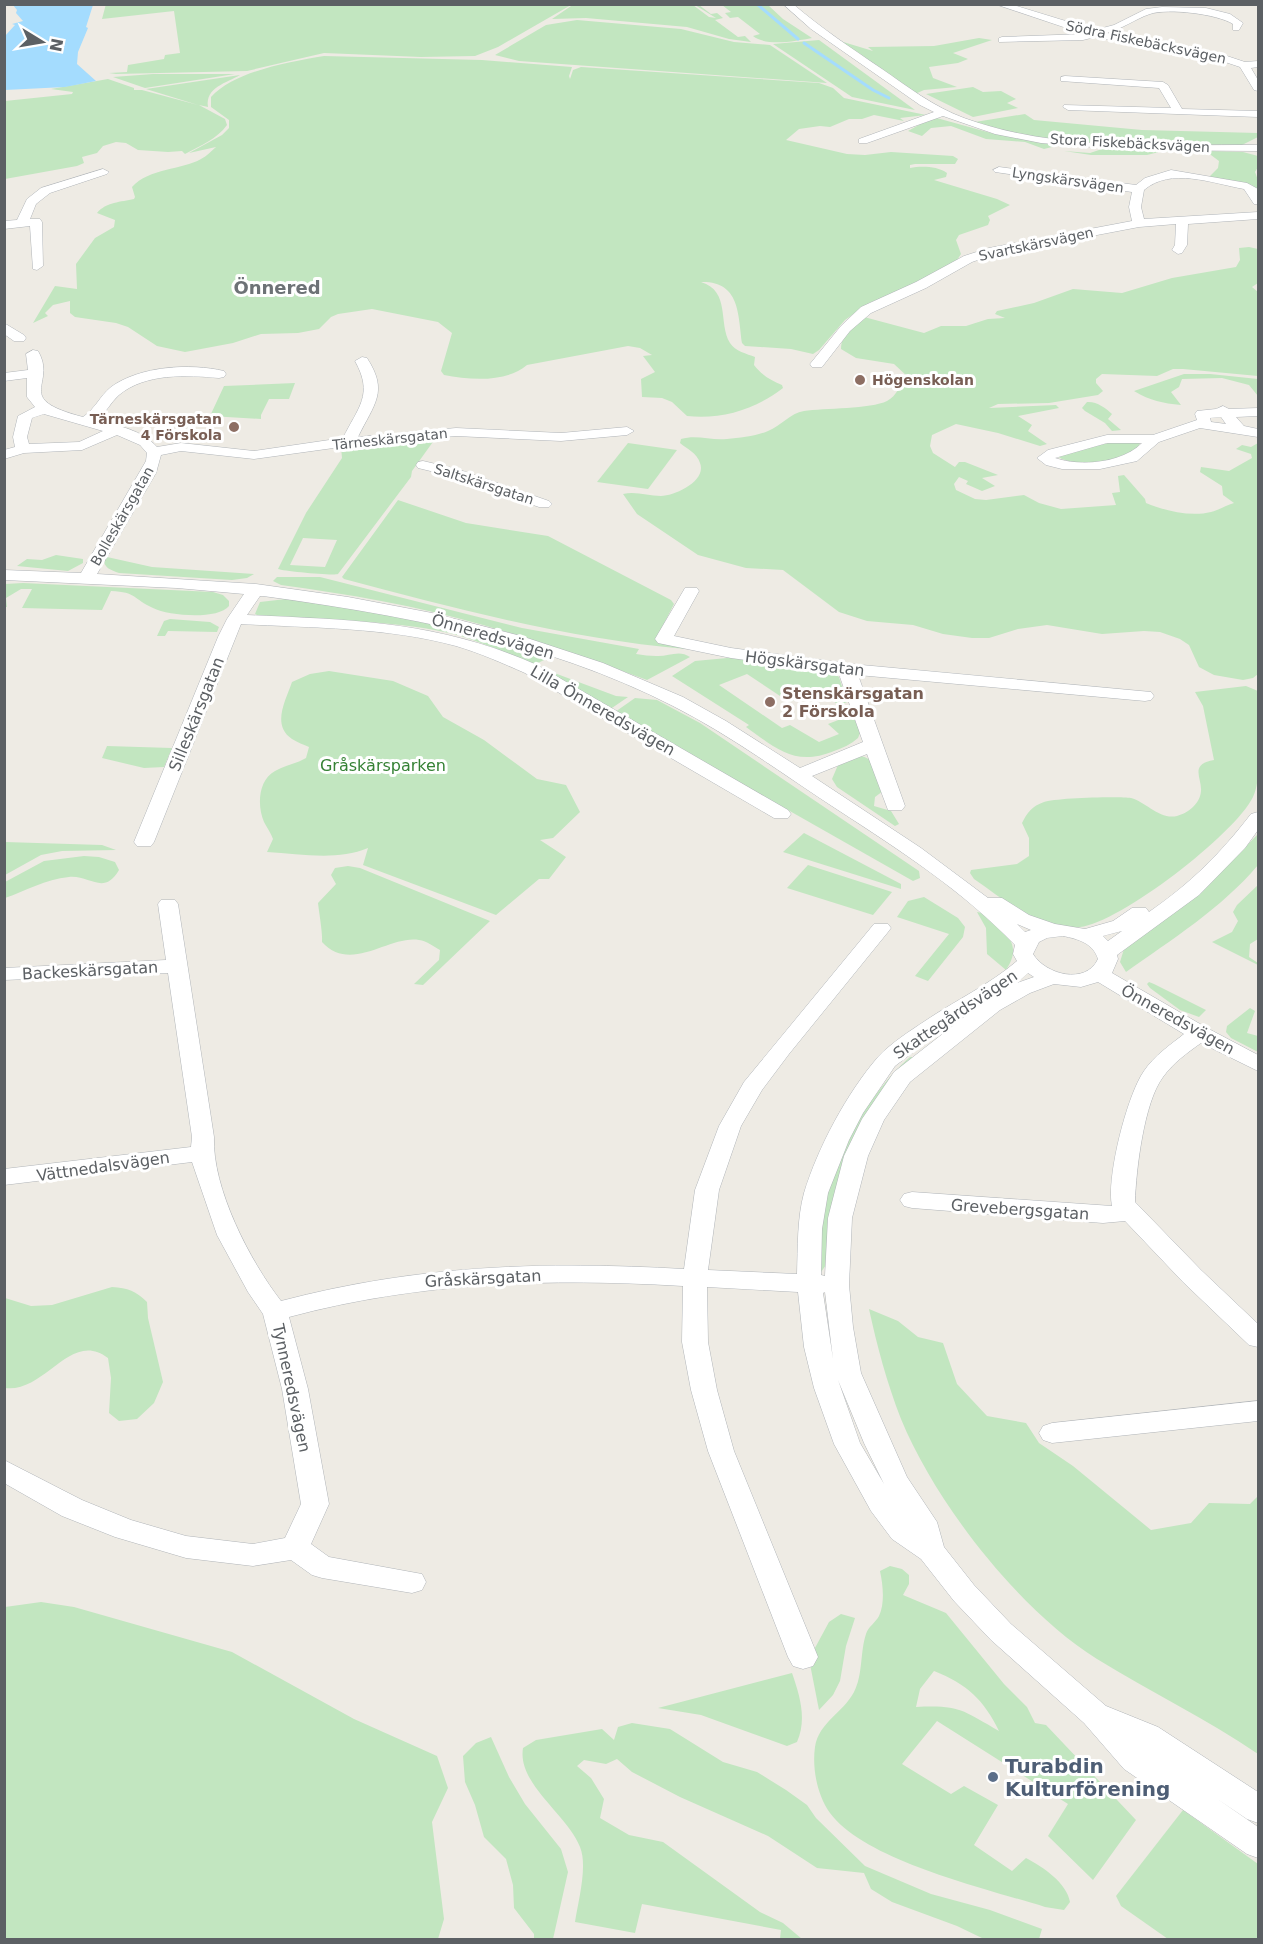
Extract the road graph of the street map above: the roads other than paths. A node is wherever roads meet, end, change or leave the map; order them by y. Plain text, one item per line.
1 (787, 4) edge
2 (999, 4) edge
3 (1134, 6) dead end
4 (1149, 11) junction
5 (1236, 28) dead end
6 (1096, 34) junction
7 (1002, 40) dead end
8 (1252, 53) dead end
9 (1227, 59) junction
10 (1258, 64) edge
11 (1244, 65) junction
12 (1065, 79) dead end
13 (1258, 88) edge
14 (1068, 107) dead end
15 (1178, 112) junction
16 (942, 113) junction
17 (1258, 114) edge
18 (863, 141) dead end
19 (1258, 148) edge
20 (999, 170) dead end
21 (103, 172) dead end
22 (1138, 189) junction
23 (1258, 201) edge
24 (1258, 216) edge
25 (1182, 221) junction
26 (21, 224) junction
27 (1139, 224) junction
28 (4, 225) edge
29 (1178, 250) dead end
30 (37, 266) dead end
31 (4, 327) edge
32 (19, 338) dead end
33 (33, 354) dead end
34 (362, 361) dead end
35 (817, 364) dead end
36 (35, 373) junction
37 (219, 374) dead end
38 (4, 377) edge
39 (45, 408) junction
40 (1224, 412) junction
41 (1258, 412) edge
42 (86, 421) junction
43 (1205, 425) junction
44 (116, 430) junction
45 (627, 431) dead end
46 (1240, 431) junction
47 (444, 433) junction
48 (1258, 433) edge
49 (1154, 439) junction
50 (348, 442) junction
51 (22, 449) junction
52 (154, 452) junction
53 (4, 455) edge
54 (544, 504) dead end
55 (4, 575) edge
56 (86, 578) junction
57 (256, 589) junction
58 (691, 591) dead end
59 (235, 619) junction
60 (851, 669) junction
61 (1146, 696) dead end
62 (873, 745) junction
63 (798, 775) junction
64 (895, 806) dead end
65 (781, 814) dead end
66 (1258, 818) edge
67 (144, 843) dead end
68 (927, 862) junction
69 (1209, 871) junction
70 (168, 904) dead end
71 (881, 928) dead end
72 (1054, 930) junction
73 (1085, 935) junction
74 (1026, 953) junction
75 (1107, 953) junction
76 (176, 966) junction
77 (4, 974) edge
78 (1099, 974) junction
79 (1052, 978) junction
80 (1199, 1033) junction
81 (1258, 1064) edge
82 (202, 1153) junction
83 (4, 1178) edge
84 (912, 1200) dead end
85 (1129, 1212) junction
86 (695, 1278) junction
87 (809, 1284) junction
88 (837, 1285) junction
89 (275, 1312) junction
90 (1258, 1338) edge
91 (1258, 1411) edge
92 (1052, 1433) dead end
93 (4, 1470) edge
94 (295, 1548) junction
95 (931, 1551) junction
96 (412, 1582) dead end
97 (803, 1657) dead end
98 (1095, 1714) junction
99 (1258, 1809) edge
100 (1258, 1844) edge

1 - 16 street, Stora Fiskebäcksvägen
2 - 6 street, Södra Fiskebäcksvägen
3 - 4 street
4 - 5 street
4 - 6 street
6 - 7 street
6 - 9 street, Södra Fiskebäcksvägen
8 - 9 street
9 - 11 street, Södra Fiskebäcksvägen
10 - 11 street, Södra Fiskebäcksvägen
11 - 13 street
12 - 15 street
14 - 15 street
15 - 17 street
16 - 18 street
16 - 19 street, Stora Fiskebäcksvägen
20 - 22 street, Lyngskärsvägen
21 - 26 street
22 - 23 street
22 - 27 street
24 - 25 street, Svartskärsvägen
25 - 27 street, Svartskärsvägen
25 - 29 street
26 - 28 street
26 - 30 street
27 - 35 street, Svartskärsvägen
31 - 32 street
33 - 36 street
34 - 50 street
36 - 38 street
36 - 39 street
37 - 42 street
39 - 42 street, Bolleskärsgatan
39 - 51 street
40 - 41 street
40 - 43 street
40 - 46 street
42 - 44 street, Bolleskärsgatan
43 - 46 street
43 - 49 street
44 - 51 street
44 - 52 street, Bolleskärsgatan
45 - 47 street, Tärneskärsgatan
46 - 48 street
47 - 50 street, Tärneskärsgatan
47 - 54 street, Saltskärsgatan
49 - 49 street
50 - 52 street, Tärneskärsgatan
51 - 53 street
52 - 56 street, Bolleskärsgatan
55 - 56 street, Önneredsvägen
56 - 57 street, Önneredsvägen
57 - 59 street, Silleskärsgatan
57 - 63 street, Önneredsvägen
58 - 60 street, Högskärsgatan
59 - 65 street, Lilla Önneredsvägen
59 - 67 street, Silleskärsgatan
60 - 61 street, Högskärsgatan
60 - 62 street
62 - 63 street
62 - 64 street
63 - 68 street, Önneredsvägen
66 - 69 street
68 - 72 street, Önneredsvägen
68 - 74 street, Önneredsvägen
69 - 73 street
69 - 75 street
70 - 76 street, Tynneredsvägen
71 - 86 street
72 - 73 street
72 - 74 street, Skattegårdsvägen
73 - 75 street
74 - 79 street, Skattegårdsvägen
74 - 87 street, Skattegårdsvägen
75 - 78 street
76 - 77 street, Backeskärsgatan
76 - 82 street, Tynneredsvägen
78 - 79 street, Skattegårdsvägen
78 - 80 street, Önneredsvägen
79 - 88 street, Skattegårdsvägen
80 - 81 street, Önneredsvägen
80 - 85 street
82 - 83 street, Vättnedalsvägen
82 - 89 street, Tynneredsvägen
84 - 85 street, Grevebergsgatan
85 - 90 street
86 - 87 street, Gråskärsgatan
86 - 89 street, Gråskärsgatan
86 - 97 street
87 - 88 street, Gråskärsgatan
87 - 95 street, Skattegårdsvägen
88 - 95 street, Skattegårdsvägen
89 - 94 street, Tynneredsvägen
91 - 92 street
93 - 94 street
94 - 96 street
95 - 98 street, Skattegårdsvägen
98 - 99 street, Skattegårdsvägen
98 - 100 street, Skattegårdsvägen

